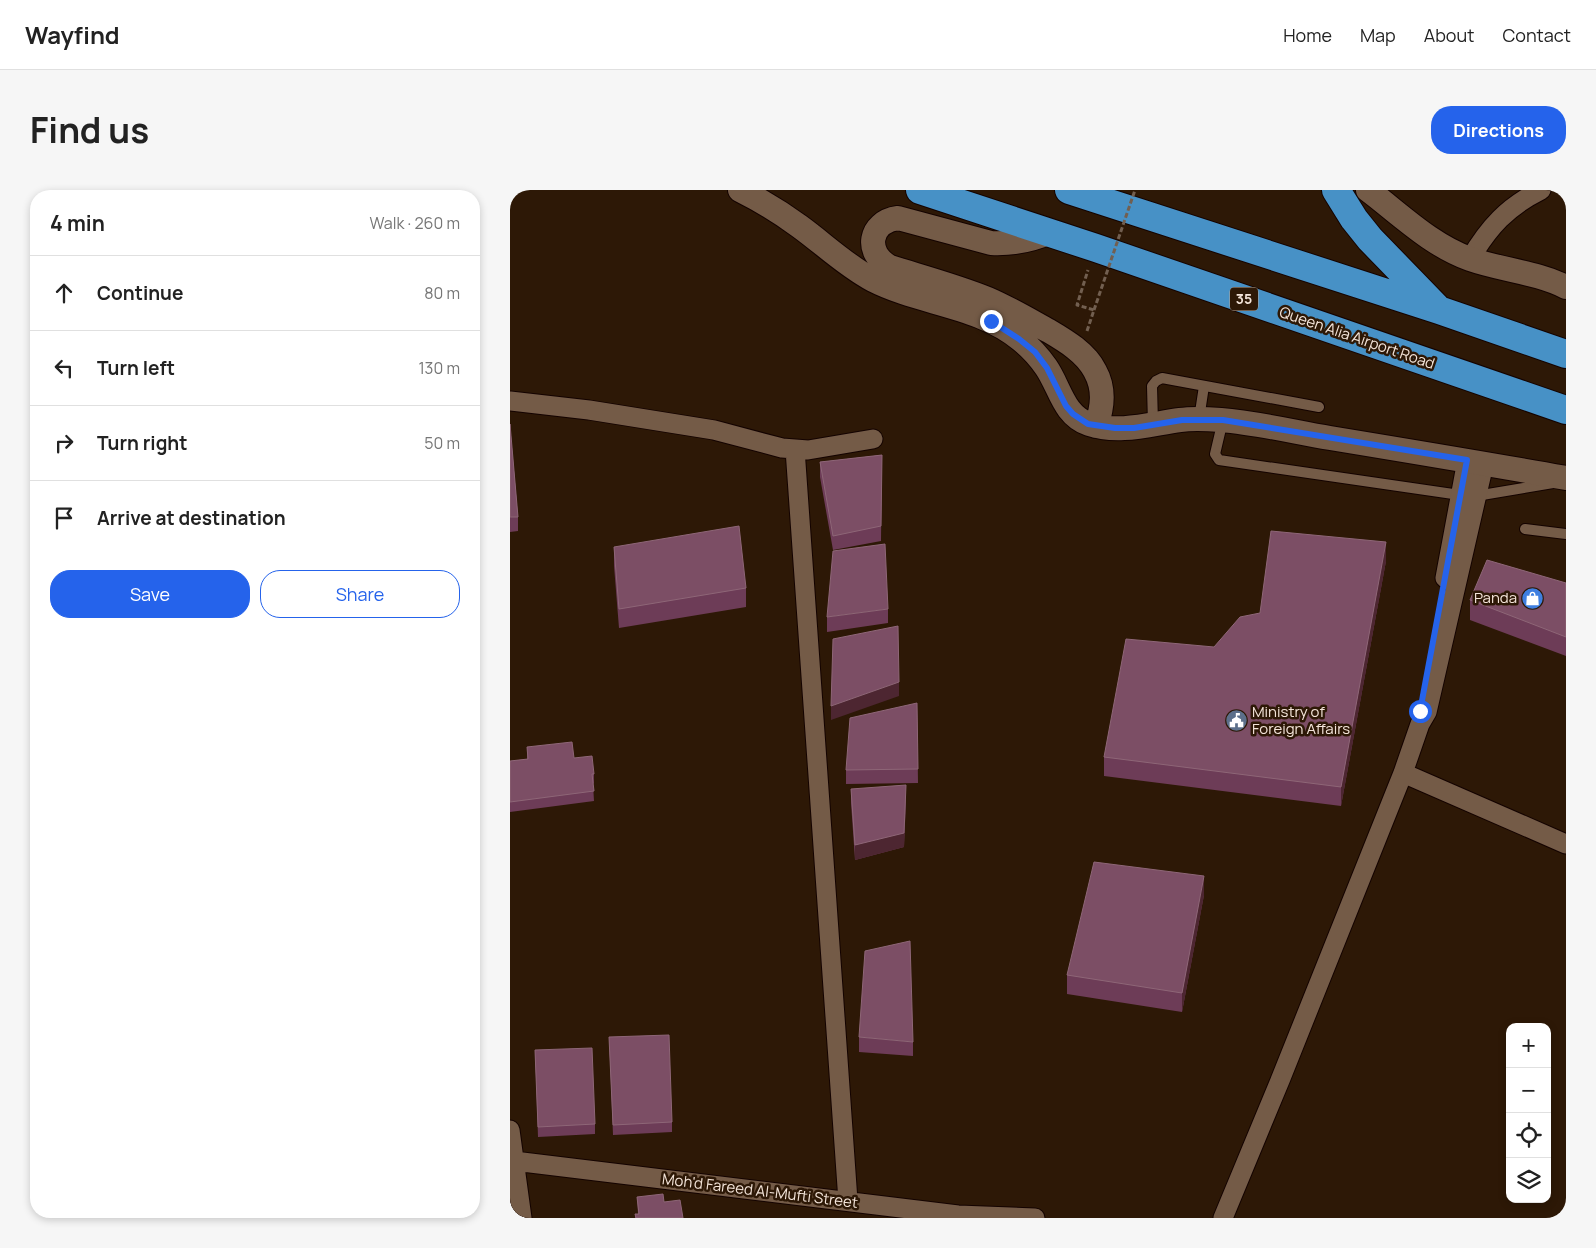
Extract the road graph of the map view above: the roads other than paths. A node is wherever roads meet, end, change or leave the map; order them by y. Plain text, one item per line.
1 (740, 190) edge
2 (920, 190) edge
3 (1069, 190) edge
4 (1336, 190) edge
5 (1368, 190) edge
6 (1541, 190) edge
7 (1050, 232) junction
8 (1470, 259) junction
9 (1566, 287) edge
10 (1439, 310) junction
11 (1566, 354) edge
12 (1204, 386) junction
13 (510, 400) edge
14 (1319, 407) dead end
15 (1566, 410) edge
16 (1199, 419) junction
17 (1223, 420) junction
18 (1153, 425) junction
19 (1096, 426) junction
20 (872, 439) dead end
21 (795, 449) junction
22 (1475, 462) junction
23 (1566, 480) edge
24 (1468, 496) junction
25 (1524, 530) dead end
26 (1566, 534) edge
27 (1403, 773) junction
28 (1566, 844) edge
29 (510, 1130) edge
30 (514, 1161) junction
31 (848, 1201) junction
32 (958, 1216) edge
33 (522, 1218) edge
34 (1036, 1218) edge
35 (1223, 1218) edge

1 - 19 street
2 - 7 highway, Queen Alia Airport Road / 35
3 - 10 highway
4 - 10 highway
5 - 8 street
6 - 8 street
7 - 15 highway, Queen Alia Airport Road / 35
7 - 19 street
8 - 9 street
10 - 11 highway
12 - 14 lane
12 - 16 lane
12 - 18 lane
13 - 21 street
16 - 17 street
16 - 18 street
17 - 22 street
17 - 24 lane
18 - 19 street
20 - 21 street
21 - 31 street
22 - 23 street
22 - 24 street
23 - 24 lane
24 - 27 street
25 - 26 lane
27 - 28 street
27 - 35 street
29 - 30 street
30 - 31 street, Moh'd Fareed Al-Mufti Street
30 - 33 street
31 - 32 street, Moh'd Fareed Al-Mufti Street
32 - 34 street, Moh'd Fareed Al-Mufti Street

